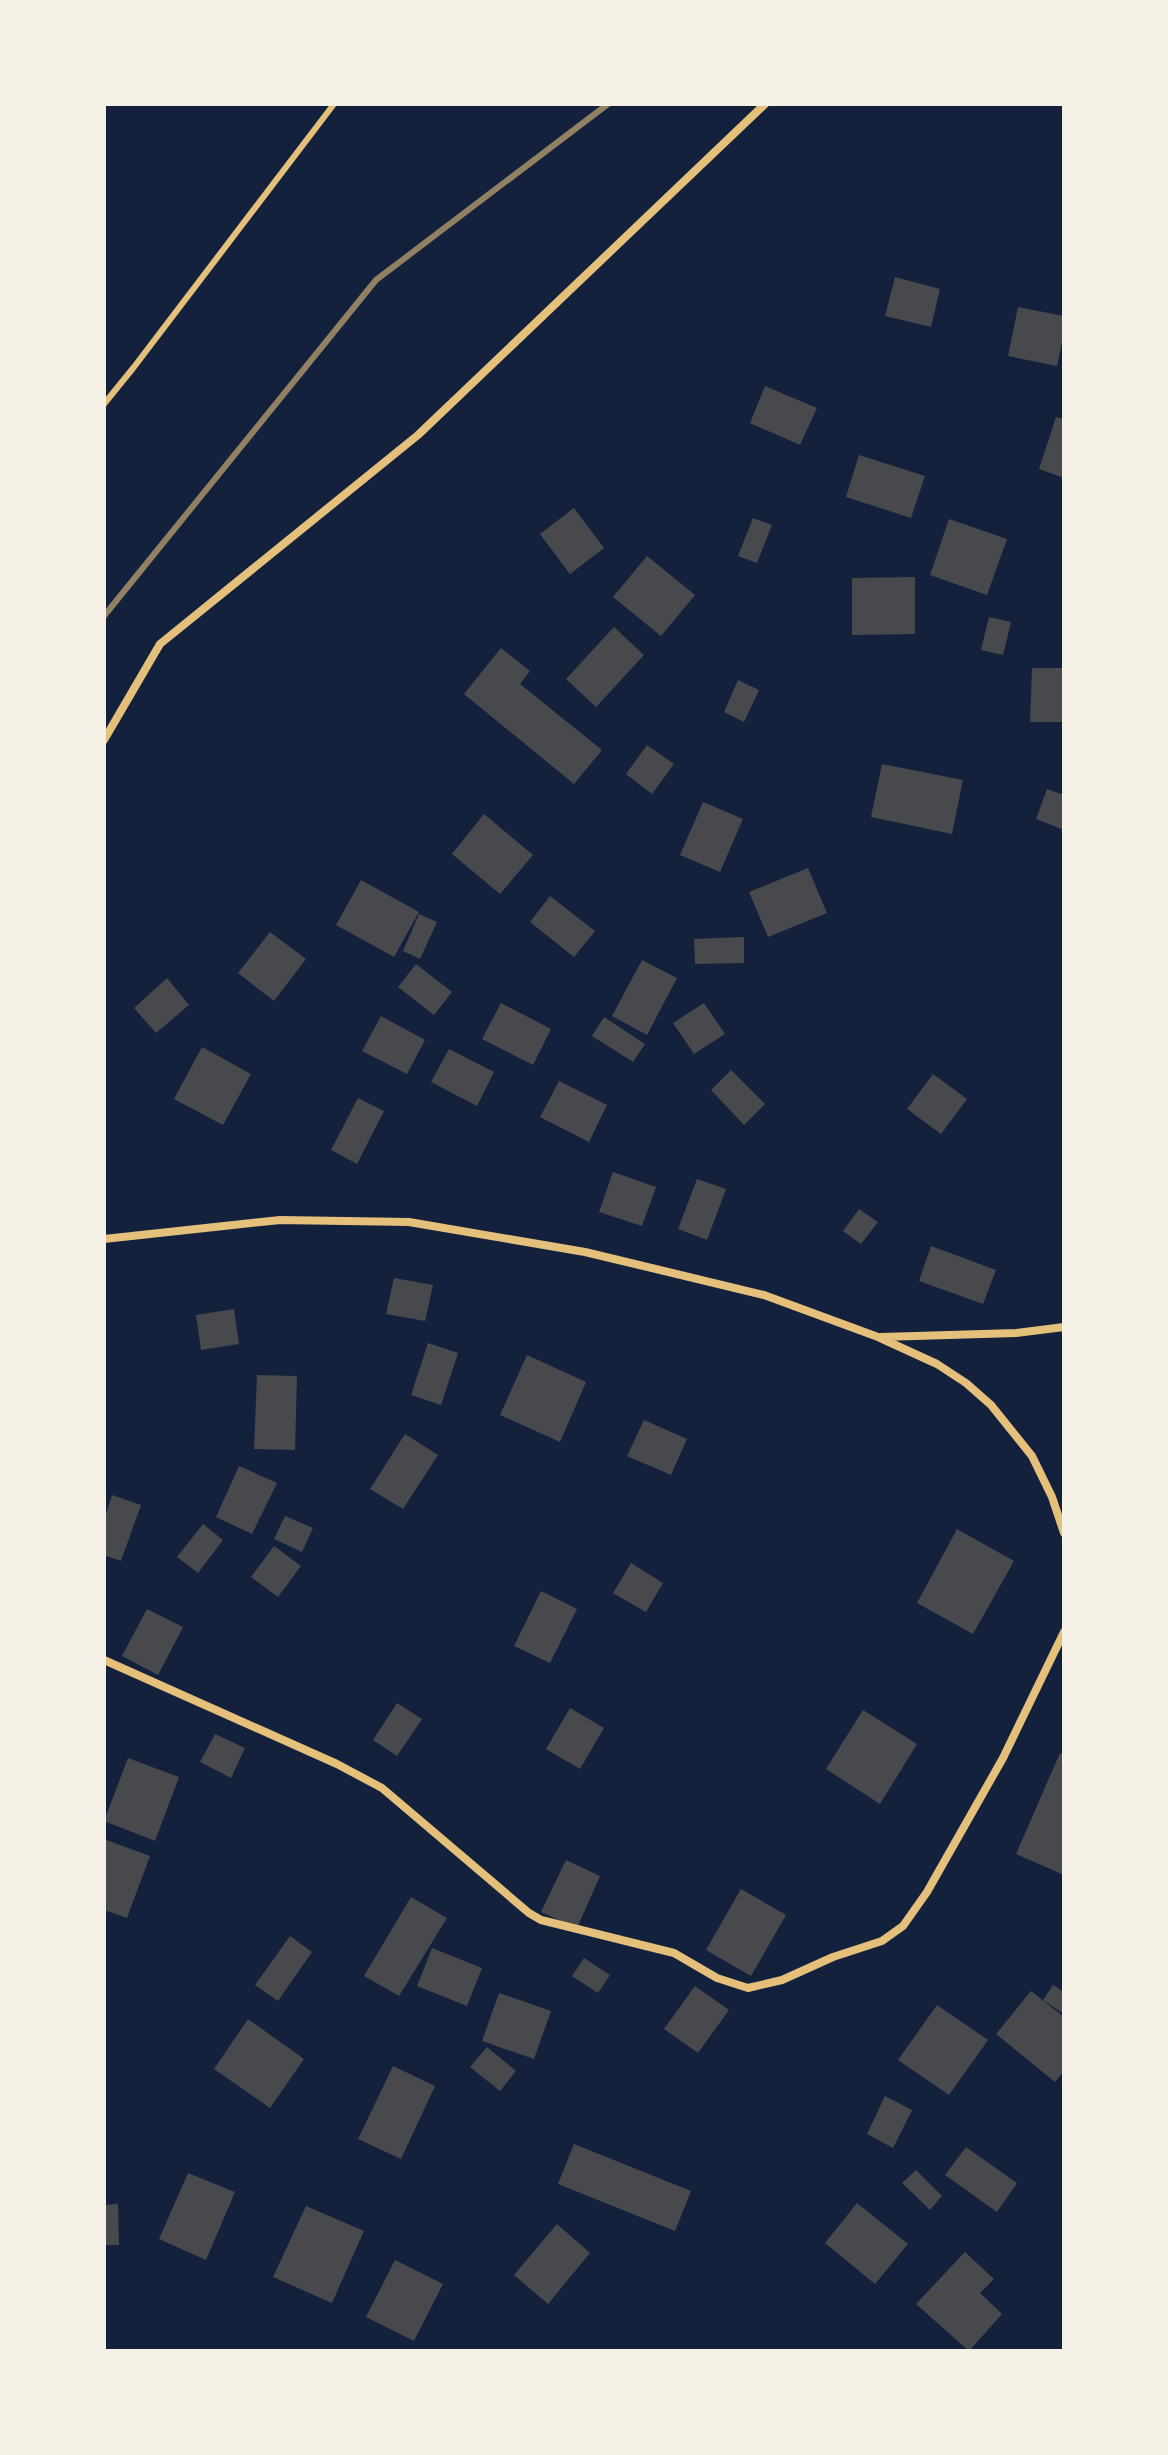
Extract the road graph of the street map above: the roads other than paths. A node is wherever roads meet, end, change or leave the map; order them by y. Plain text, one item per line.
1 (334, 104) edge
2 (765, 104) edge
3 (104, 404) edge
4 (104, 740) edge
5 (104, 1239) edge
6 (1064, 1327) edge
7 (878, 1337) junction
8 (1064, 1533) edge
9 (1064, 1632) edge
10 (104, 1660) edge

1 - 3 lane
2 - 4 street
5 - 7 street
6 - 7 street
7 - 8 street
9 - 10 street

